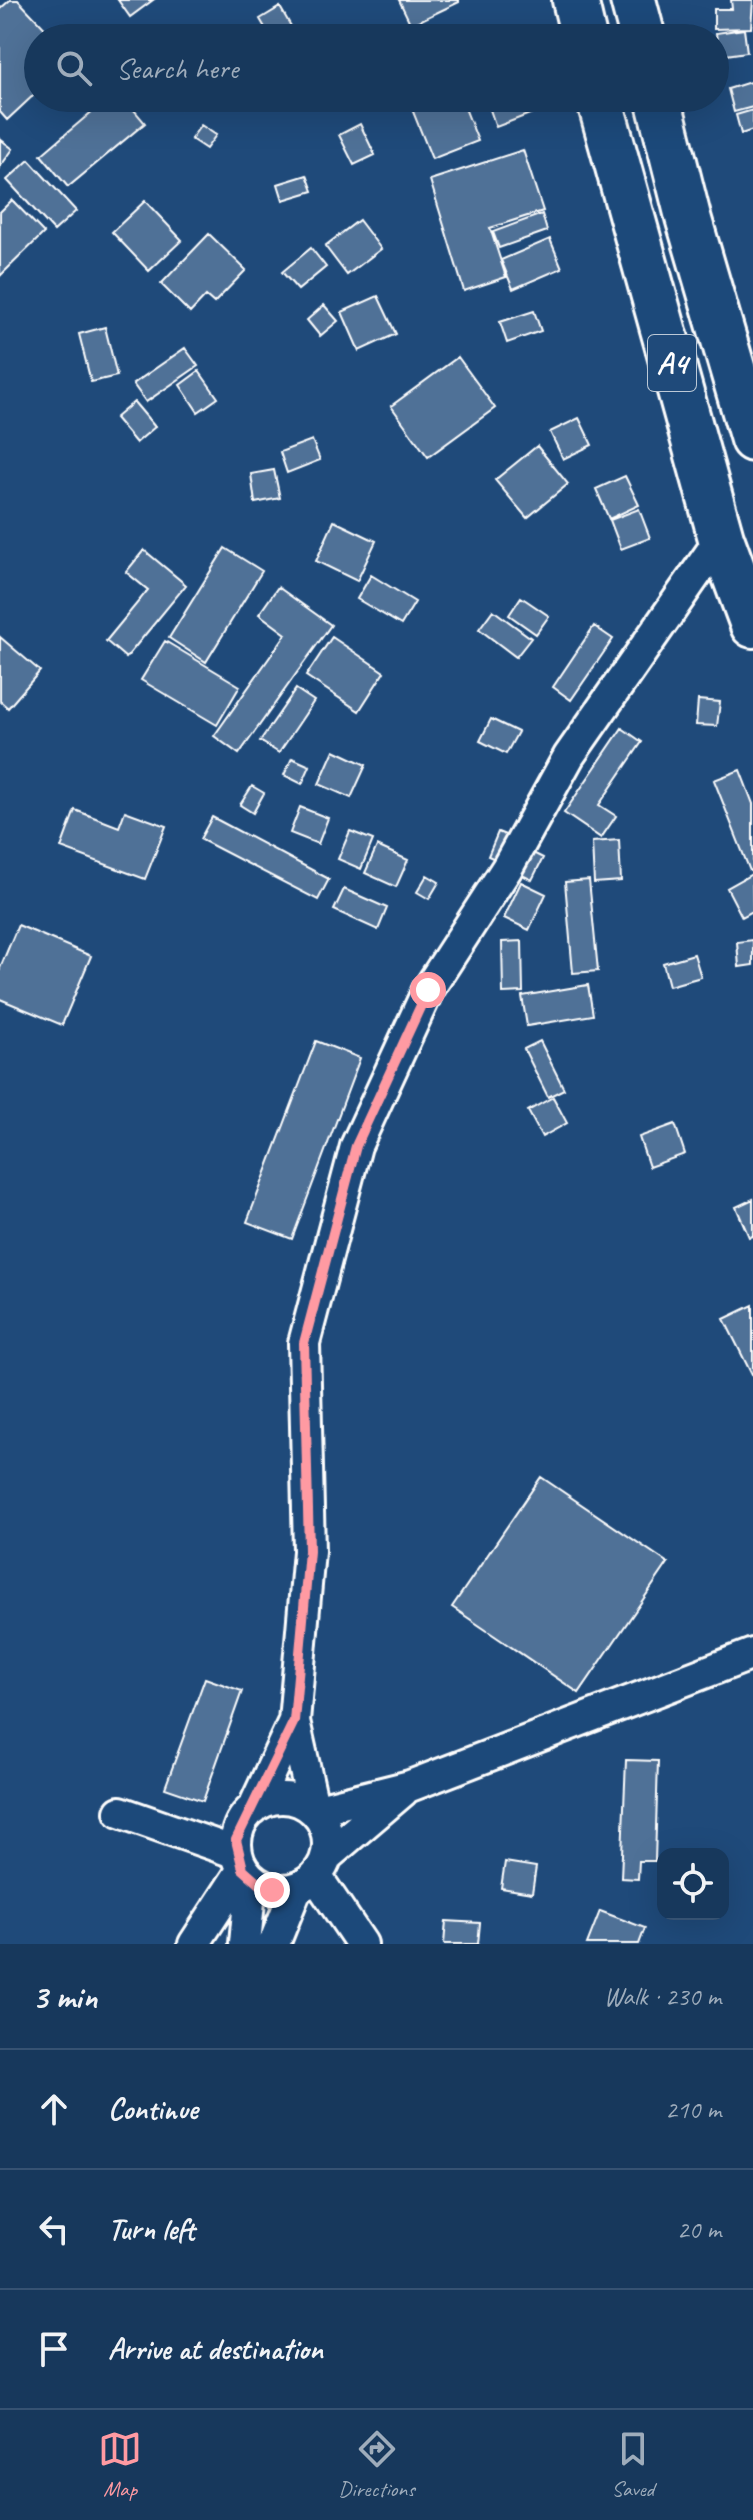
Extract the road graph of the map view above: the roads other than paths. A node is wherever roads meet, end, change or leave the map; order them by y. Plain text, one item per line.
1 (575, 0) edge
2 (633, 0) edge
3 (581, 24) edge
4 (639, 24) edge
5 (603, 112) edge
6 (662, 112) edge
7 (753, 439) edge
8 (721, 538) junction
9 (753, 625) edge
10 (745, 1653) edge
11 (294, 1721) junction
12 (410, 1786) junction
13 (253, 1809) junction
14 (314, 1810) junction
15 (120, 1812) dead end
16 (244, 1867) junction
17 (313, 1873) junction
18 (194, 1944) edge
19 (245, 1944) edge
20 (274, 1944) edge
21 (362, 1944) edge

1 - 3 highway
2 - 4 highway
5 - 8 highway, A4
6 - 7 highway, A4
8 - 9 highway, A4
8 - 11 street
10 - 12 street
11 - 13 street
11 - 14 street
12 - 14 street
12 - 17 street
13 - 14 street
13 - 16 street
14 - 17 street
15 - 16 street
16 - 17 street
16 - 18 street
16 - 19 street
17 - 20 street
17 - 21 street

